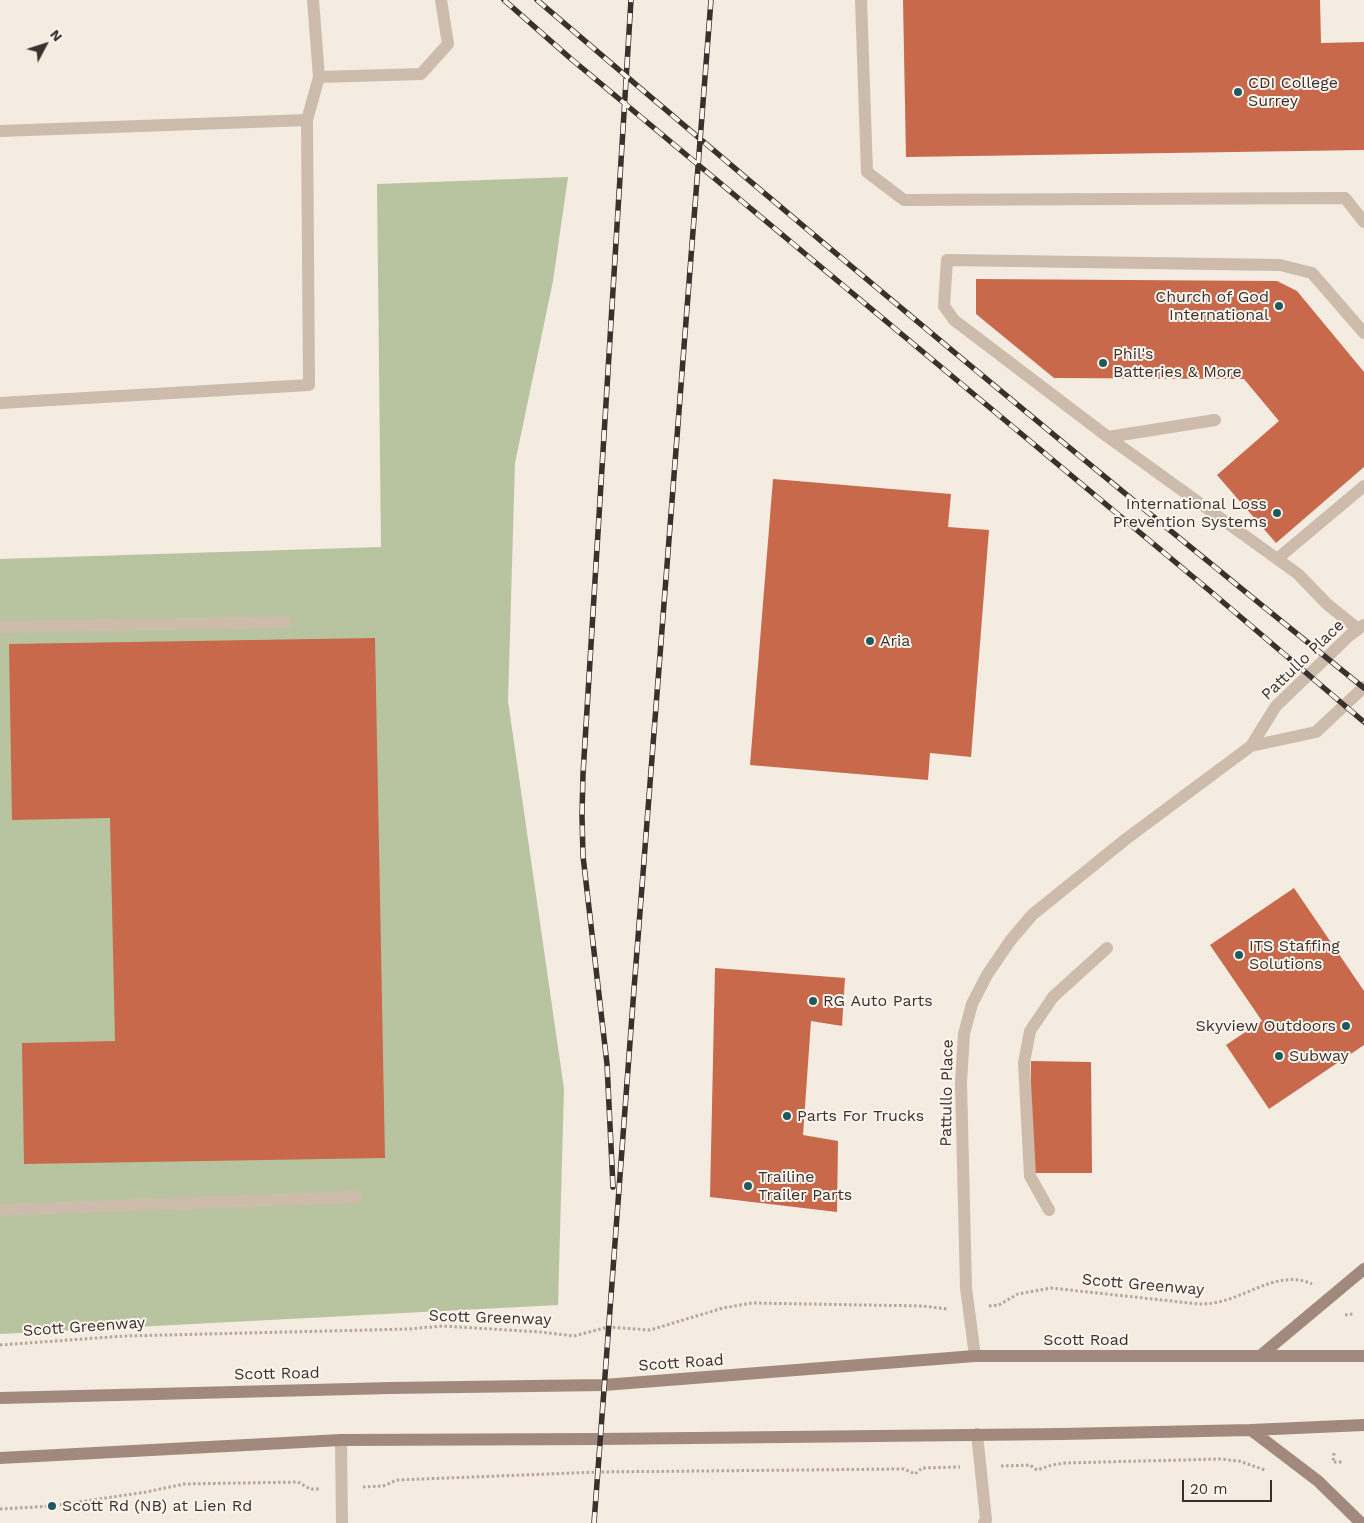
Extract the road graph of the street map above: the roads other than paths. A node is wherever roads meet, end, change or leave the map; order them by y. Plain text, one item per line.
1 (313, 0) edge
2 (441, 0) edge
3 (861, 0) edge
4 (319, 78) junction
5 (307, 120) junction
6 (0, 131) edge
7 (1364, 222) edge
8 (1364, 333) edge
9 (0, 403) edge
10 (1215, 420) dead end
11 (1108, 438) junction
12 (1364, 486) edge
13 (1277, 559) junction
14 (286, 622) dead end
15 (0, 627) edge
16 (1361, 627) edge
17 (1364, 687) edge
18 (1251, 746) junction
19 (1107, 948) dead end
20 (356, 1197) dead end
21 (0, 1210) edge
22 (1049, 1210) dead end
23 (1364, 1268) edge
24 (975, 1356) junction
25 (1260, 1356) junction
26 (1364, 1356) edge
27 (0, 1398) edge
28 (1364, 1425) edge
29 (1251, 1430) junction
30 (977, 1434) junction
31 (341, 1440) junction
32 (0, 1458) edge
33 (342, 1523) edge
34 (984, 1523) edge
35 (1361, 1523) edge

1 - 4 street
2 - 4 street
3 - 7 street
4 - 5 street
5 - 6 street
5 - 9 street
8 - 11 street
10 - 11 street
11 - 13 street
12 - 13 street
13 - 16 street
14 - 15 street
16 - 18 street, Pattullo Place
17 - 18 street, Pattullo Place
18 - 24 street, Pattullo Place
19 - 22 street
20 - 21 street
23 - 25 main road
24 - 25 main road, Scott Road
24 - 27 main road, Scott Road
25 - 26 main road, Scott Road
28 - 29 main road
29 - 30 main road
29 - 35 main road
30 - 31 main road
30 - 34 street
31 - 32 main road
31 - 33 street

